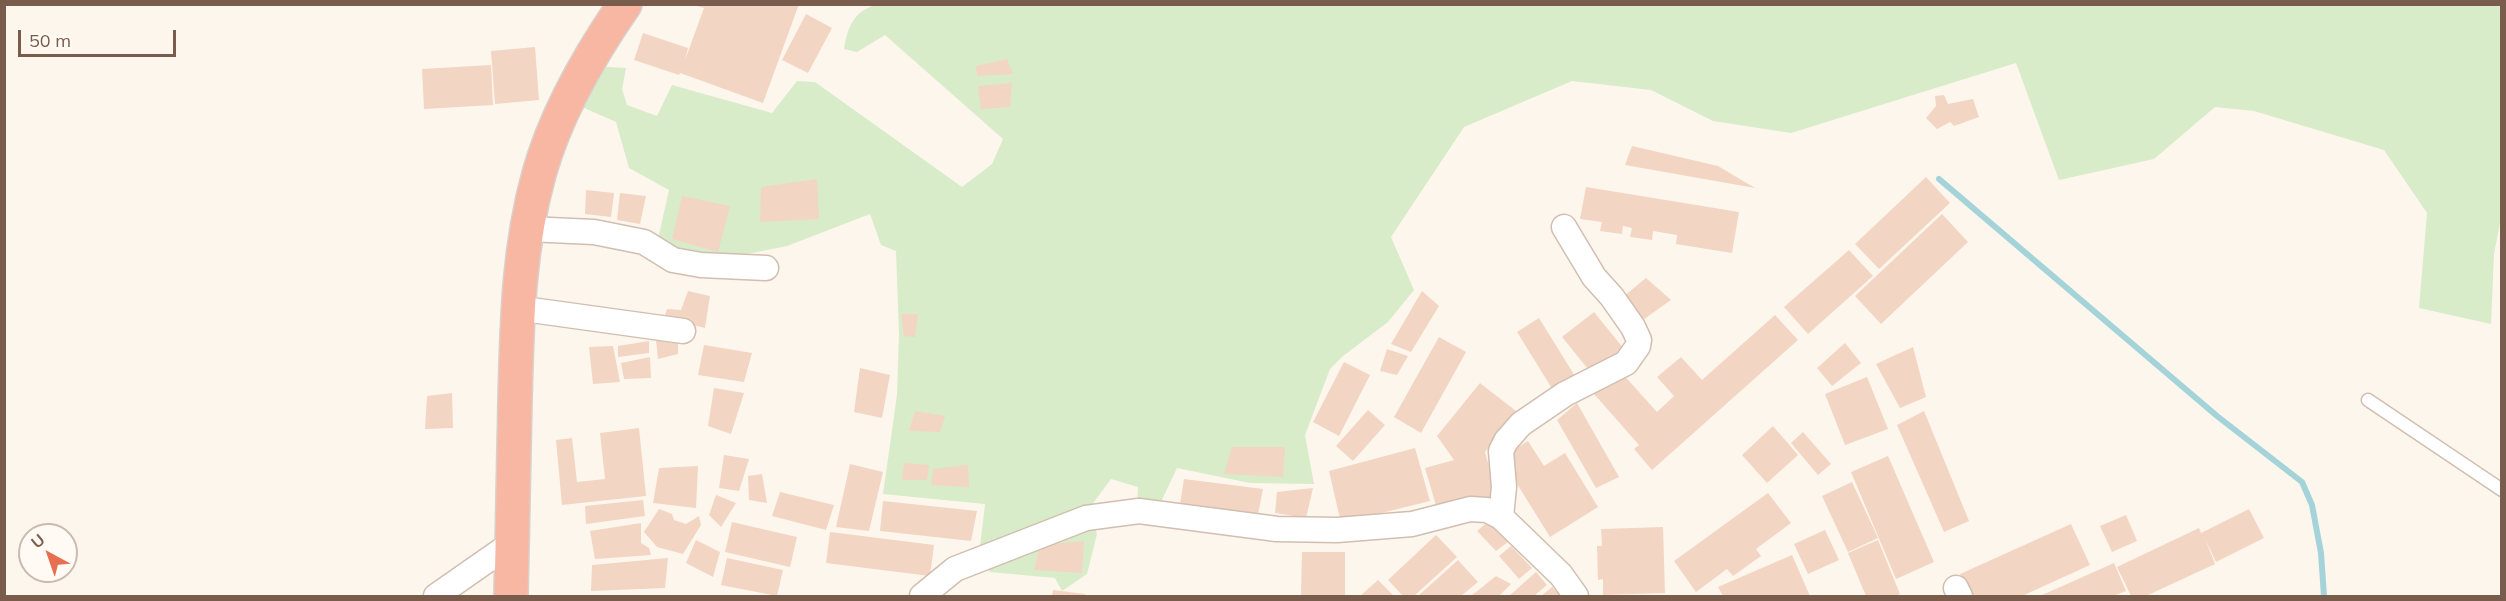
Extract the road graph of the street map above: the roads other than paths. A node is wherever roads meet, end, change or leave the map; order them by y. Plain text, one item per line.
1 (625, 4) edge
2 (1564, 227) dead end
3 (528, 229) junction
4 (766, 268) dead end
5 (517, 308) junction
6 (683, 331) dead end
7 (2368, 400) dead end
8 (2502, 490) edge
9 (1501, 518) junction
10 (512, 543) junction
11 (436, 597) edge
12 (511, 597) edge
13 (922, 597) edge
14 (1576, 597) edge

1 - 3 highway
2 - 9 street
3 - 4 street
3 - 5 highway
5 - 6 street
5 - 10 highway
7 - 8 lane
9 - 13 street
9 - 14 street
10 - 11 street
10 - 12 highway

